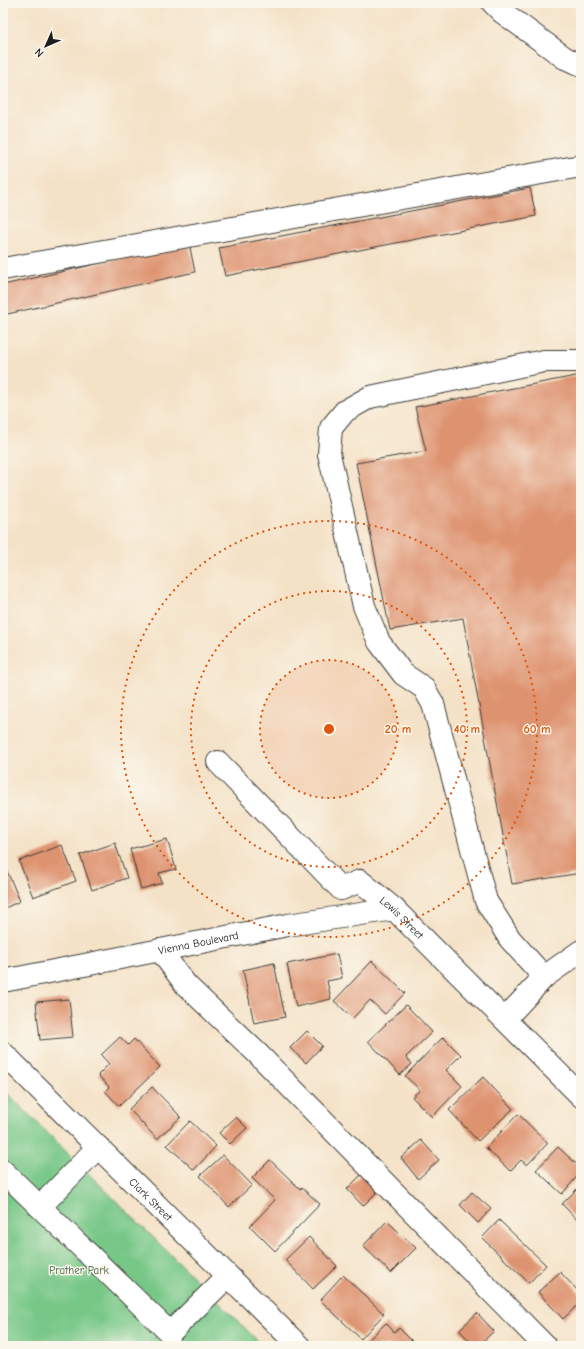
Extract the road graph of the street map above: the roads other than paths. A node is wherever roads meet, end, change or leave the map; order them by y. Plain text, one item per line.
1 (493, 3) edge
2 (581, 65) edge
3 (581, 166) edge
4 (3, 269) edge
5 (581, 361) edge
6 (218, 762) dead end
7 (394, 909) junction
8 (160, 950) junction
9 (581, 951) edge
10 (544, 977) junction
11 (3, 981) edge
12 (505, 1019) junction
13 (3, 1053) edge
14 (581, 1096) edge
15 (98, 1147) junction
16 (3, 1171) edge
17 (40, 1207) junction
18 (228, 1276) junction
19 (299, 1346) edge
20 (545, 1346) edge

1 - 2 street
3 - 4 street
5 - 10 street
6 - 7 street, Lewis Street
7 - 8 street, Vienna Boulevard
7 - 12 street, Lewis Street
8 - 11 street, Vienna Boulevard
8 - 20 street
9 - 10 street
10 - 12 street
12 - 14 street, Lewis Street
13 - 15 street, Clark Street
15 - 17 street
15 - 18 street, Clark Street
16 - 17 street
17 - 18 street
18 - 19 street, Clark Street

